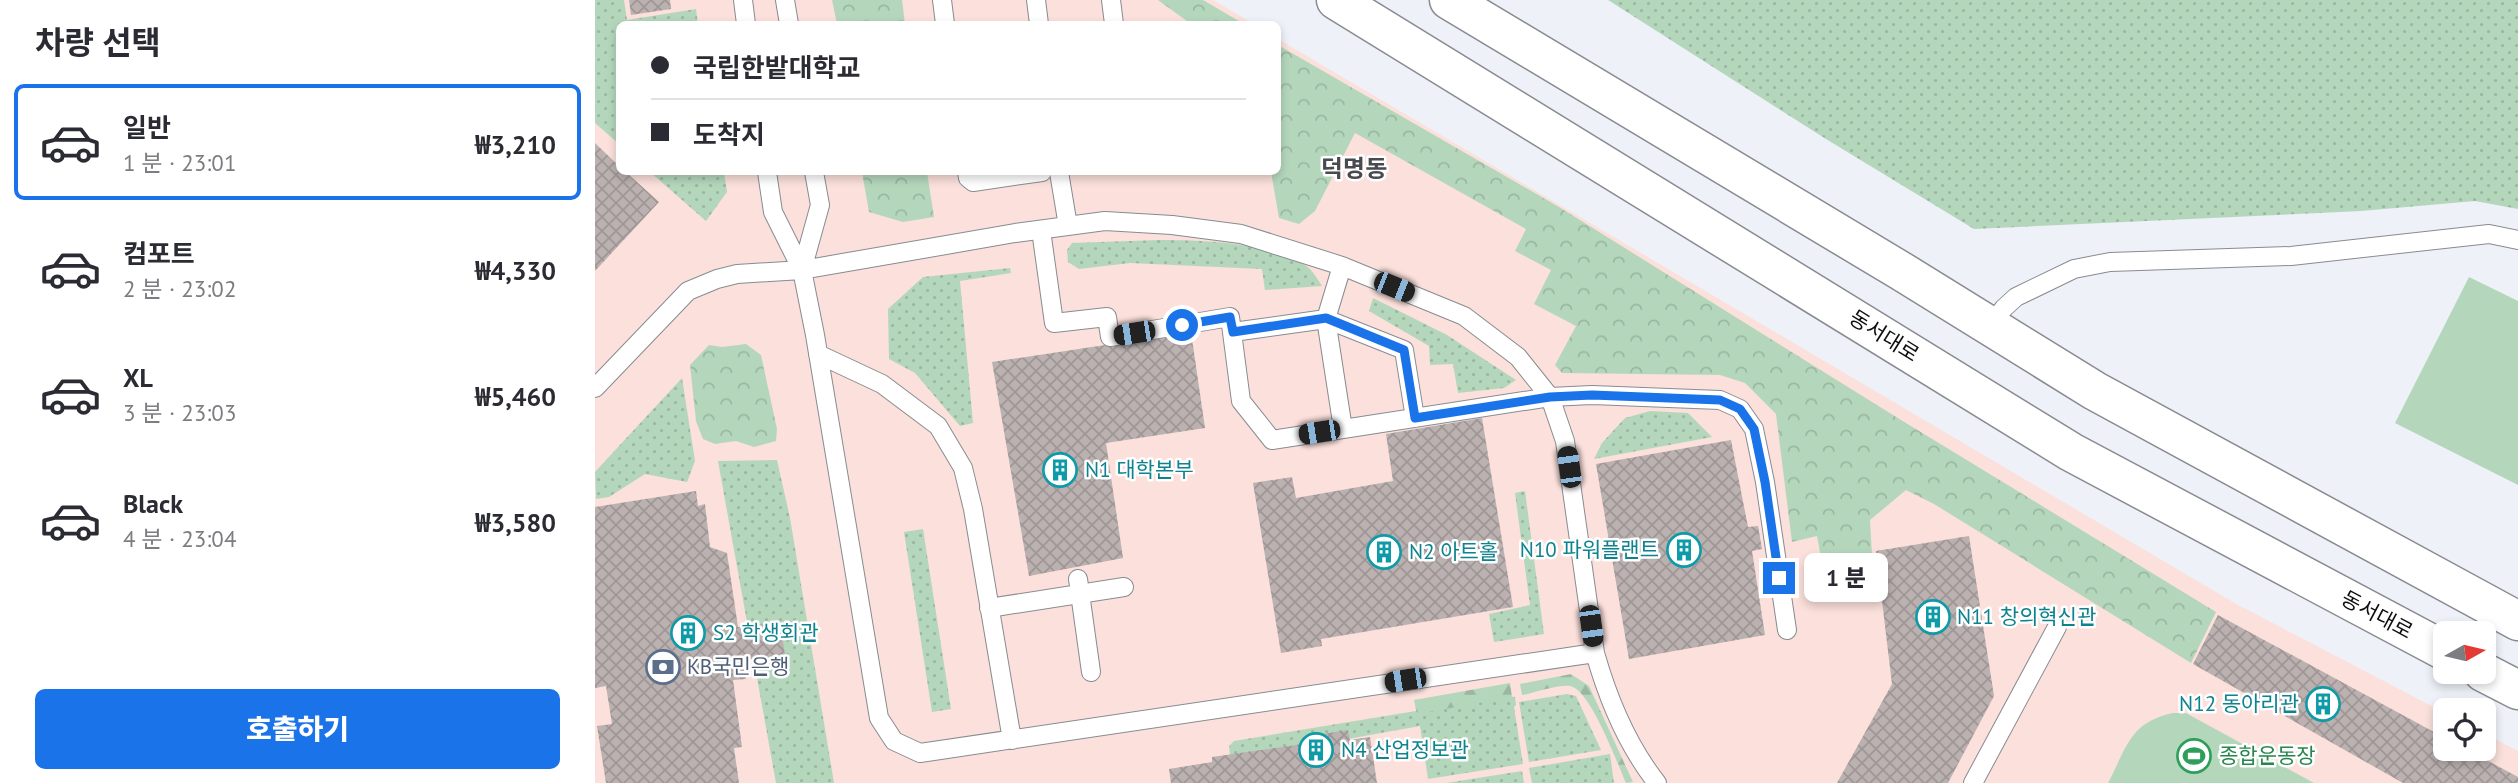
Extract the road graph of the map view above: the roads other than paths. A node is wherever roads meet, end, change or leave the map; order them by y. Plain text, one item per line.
1 (743, 0) edge
2 (785, 0) edge
3 (942, 0) edge
4 (1036, 0) edge
5 (1111, 0) edge
6 (1336, 0) edge
7 (1449, 0) edge
8 (746, 21) edge
9 (788, 21) edge
10 (945, 21) edge
11 (1039, 21) edge
12 (1114, 21) edge
13 (767, 175) edge
14 (815, 175) edge
15 (968, 175) edge
16 (1021, 175) edge
17 (1060, 175) edge
18 (1068, 226) junction
19 (1041, 230) junction
20 (2518, 240) edge
21 (1342, 266) junction
22 (802, 270) junction
23 (1326, 318) junction
24 (1990, 326) junction
25 (1233, 332) junction
26 (818, 354) junction
27 (595, 388) edge
28 (1550, 397) junction
29 (1415, 418) junction
30 (1343, 429) junction
31 (1079, 586) junction
32 (1124, 587) dead end
33 (989, 608) junction
34 (2518, 621) edge
35 (2057, 627) dead end
36 (1787, 630) dead end
37 (2433, 645) edge
38 (1595, 653) junction
39 (1091, 672) dead end
40 (2496, 679) edge
41 (2518, 690) edge
42 (1011, 740) junction
43 (1657, 783) edge
44 (1973, 783) edge

1 - 8 lane
2 - 9 lane
3 - 10 lane
4 - 11 lane
5 - 12 lane
6 - 37 street, 동서대로
7 - 24 street
13 - 22 lane
14 - 22 lane
15 - 16 lane
17 - 18 lane
18 - 19 lane
18 - 21 lane
19 - 22 lane
19 - 25 lane
20 - 24 lane
21 - 23 lane
21 - 28 lane
22 - 26 lane
22 - 27 lane
23 - 25 lane
23 - 29 lane
23 - 30 lane
24 - 34 street
25 - 30 lane
26 - 33 lane
26 - 42 lane
28 - 29 lane
28 - 36 lane
28 - 38 lane
29 - 30 lane
31 - 32 lane
31 - 33 lane
31 - 39 lane
33 - 42 lane
35 - 44 lane
38 - 42 lane
38 - 43 lane
40 - 41 street

